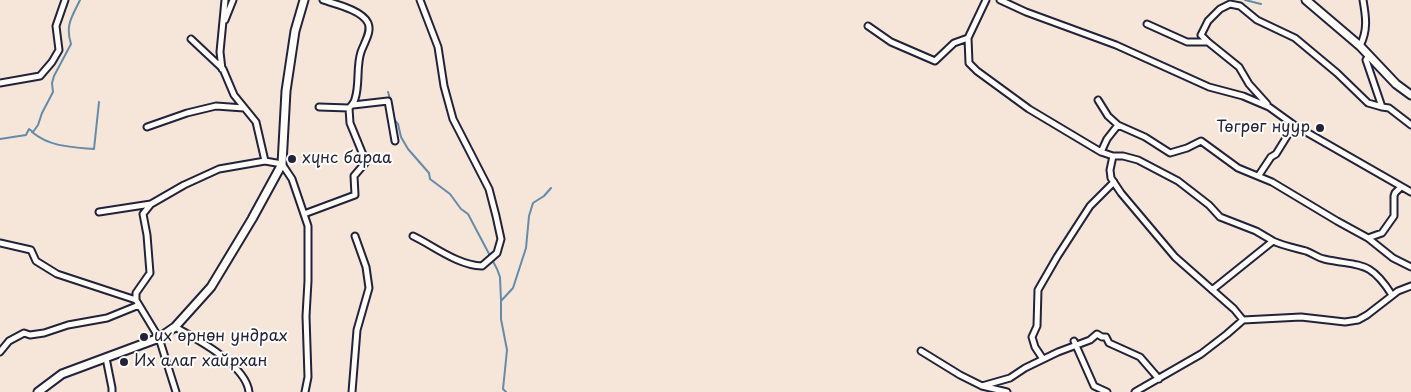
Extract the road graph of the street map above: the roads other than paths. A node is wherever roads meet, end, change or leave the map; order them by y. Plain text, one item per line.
1 (65, 0) edge
2 (225, 0) edge
3 (233, 0) edge
4 (304, 0) edge
5 (323, 0) edge
6 (420, 0) edge
7 (986, 0) edge
8 (1000, 0) edge
9 (1306, 0) edge
10 (1363, 0) edge
11 (1146, 24) dead end
12 (868, 26) dead end
13 (222, 30) junction
14 (968, 38) junction
15 (191, 40) dead end
16 (1208, 42) junction
17 (1360, 46) junction
18 (1368, 55) junction
19 (223, 69) junction
20 (0, 83) edge
21 (1411, 95) edge
22 (1098, 100) dead end
23 (351, 106) junction
24 (319, 107) dead end
25 (1269, 107) junction
26 (1382, 107) junction
27 (244, 108) junction
28 (1118, 125) junction
29 (1294, 125) junction
30 (1411, 125) edge
31 (147, 127) dead end
32 (395, 141) dead end
33 (1100, 152) junction
34 (1113, 156) junction
35 (265, 161) junction
36 (282, 164) junction
37 (1259, 176) junction
38 (1114, 182) junction
39 (1402, 187) junction
40 (1411, 192) edge
41 (150, 204) junction
42 (99, 212) dead end
43 (304, 214) junction
44 (355, 236) dead end
45 (413, 236) dead end
46 (1368, 238) junction
47 (1273, 241) junction
48 (0, 243) edge
49 (1411, 267) edge
50 (1411, 286) edge
51 (1212, 290) junction
52 (1392, 295) junction
53 (136, 300) junction
54 (140, 305) junction
55 (1243, 320) junction
56 (175, 327) junction
57 (159, 338) junction
58 (1075, 343) junction
59 (921, 351) dead end
60 (0, 352) edge
61 (106, 358) junction
62 (1043, 359) junction
63 (1159, 379) junction
64 (982, 386) junction
65 (38, 392) edge
66 (112, 392) edge
67 (176, 392) edge
68 (249, 392) edge
69 (305, 392) edge
70 (352, 392) edge
71 (1007, 392) edge
72 (1107, 392) edge
73 (1135, 392) edge

1 - 20 street
2 - 13 street
3 - 13 street
4 - 36 street
5 - 23 street
6 - 45 street
7 - 14 street
8 - 25 street
9 - 17 street
10 - 17 street
11 - 16 street
12 - 14 street
13 - 19 street
14 - 33 street
15 - 19 street
16 - 25 street
16 - 26 street
17 - 18 street
18 - 21 street
18 - 26 street
19 - 27 street
22 - 28 street
23 - 24 street
23 - 32 street
23 - 43 street
25 - 29 street
26 - 30 street
27 - 31 street
27 - 35 street
28 - 33 street
28 - 37 street
29 - 37 street
29 - 39 street
33 - 34 street
34 - 38 street
34 - 47 street
35 - 36 street
35 - 41 street
36 - 43 street
36 - 56 street
37 - 46 street
38 - 51 street
38 - 62 street
39 - 40 street
39 - 46 street
41 - 42 street
41 - 53 street
43 - 69 street
44 - 70 street
46 - 49 street
47 - 51 street
47 - 52 street
48 - 53 street
50 - 52 street
51 - 55 street
52 - 55 street
53 - 54 street
54 - 57 street
54 - 60 street
55 - 63 street
56 - 57 street
56 - 68 street
57 - 61 street
57 - 67 street
58 - 62 street
58 - 63 street
58 - 72 street
59 - 64 street
61 - 65 street
61 - 66 street
62 - 64 street
63 - 73 street
64 - 71 street

